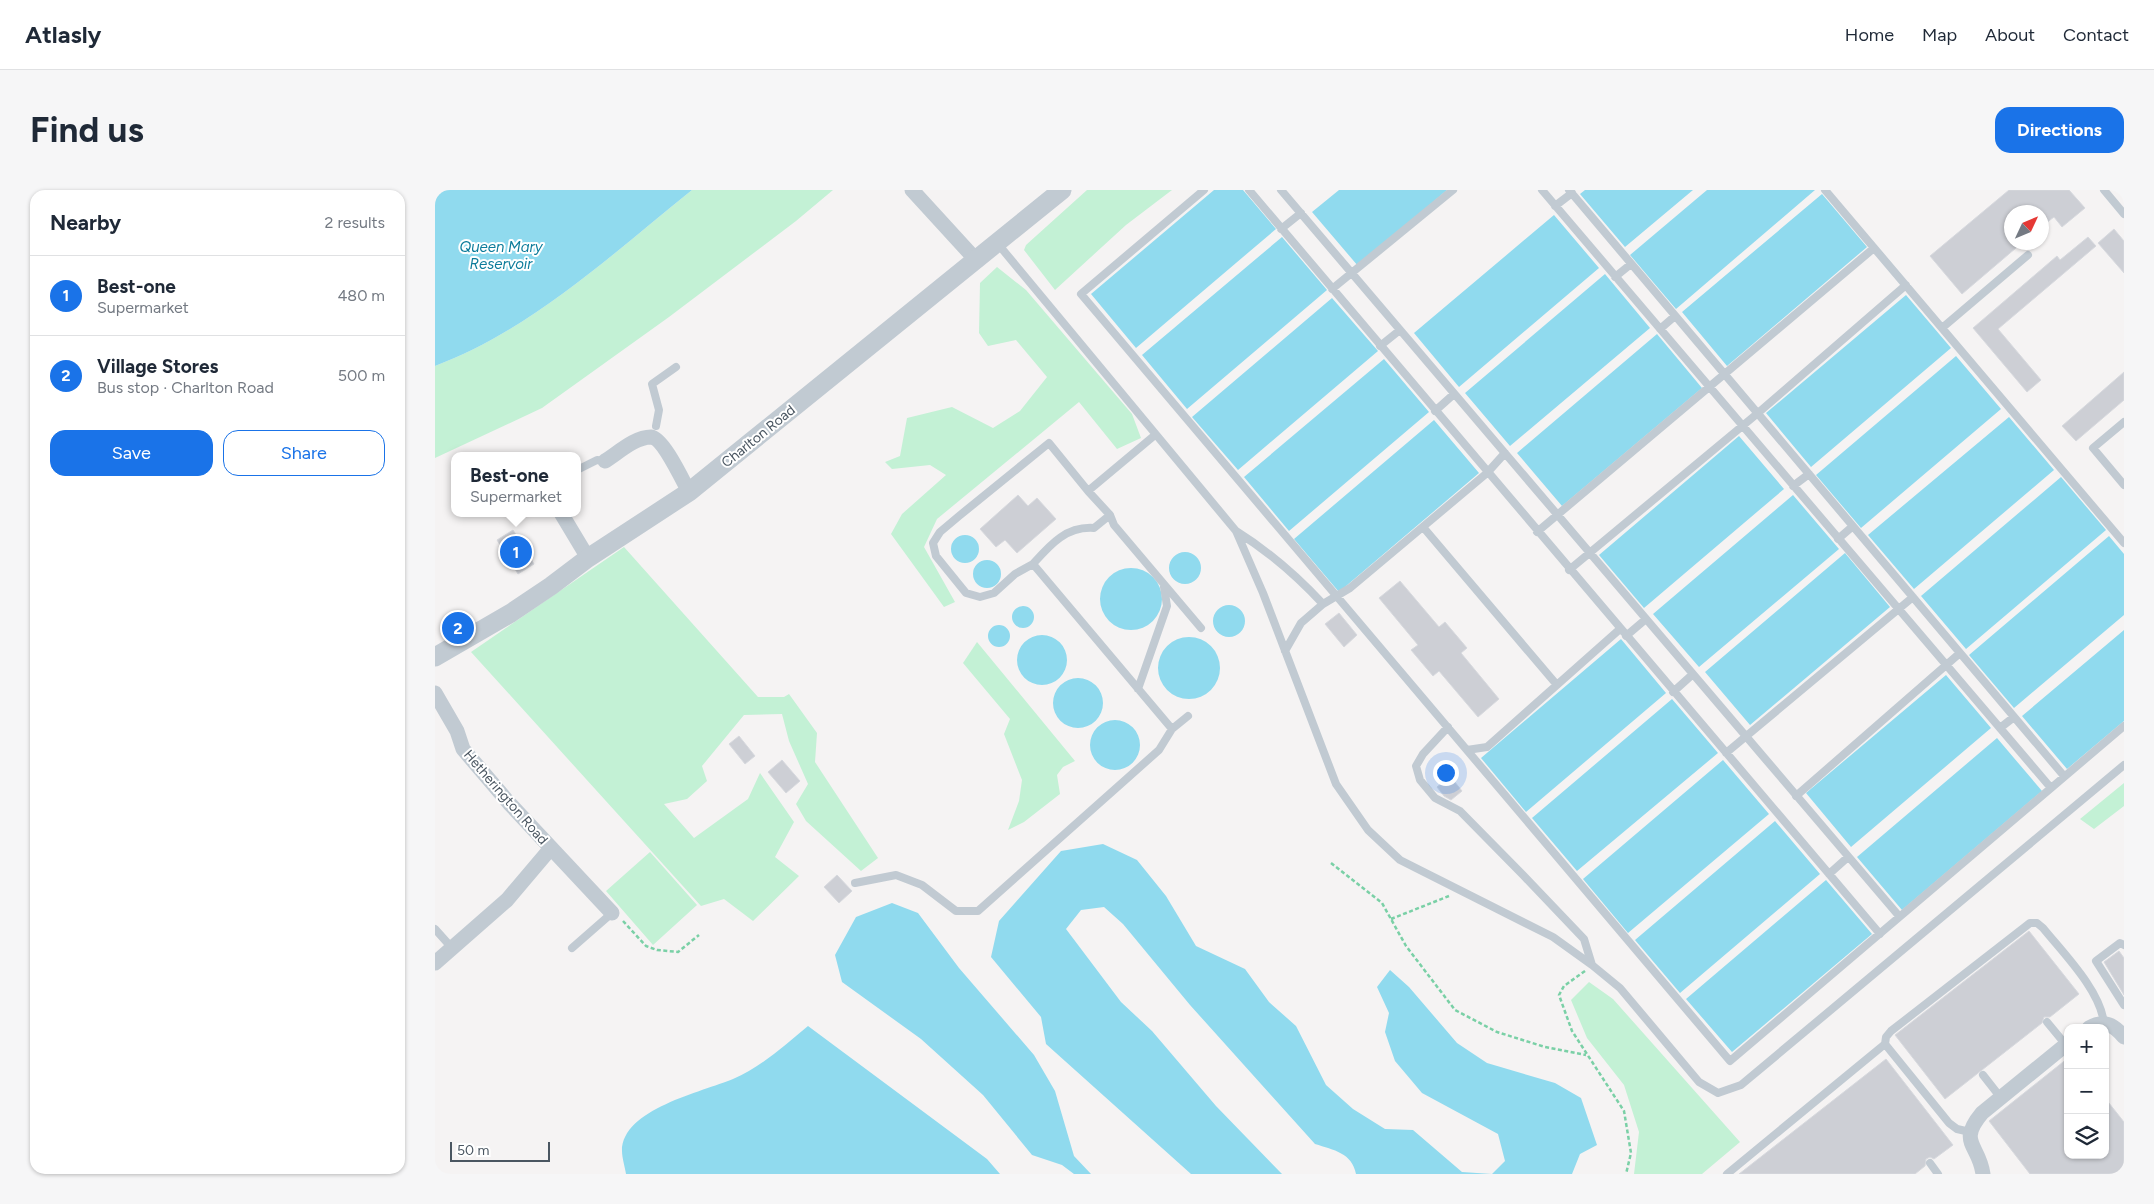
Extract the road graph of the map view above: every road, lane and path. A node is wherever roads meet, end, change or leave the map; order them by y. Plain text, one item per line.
1 (912, 190) edge
2 (1062, 190) edge
3 (1205, 190) edge
4 (1249, 190) edge
5 (1281, 190) edge
6 (1453, 190) edge
7 (1542, 190) edge
8 (1825, 190) edge
9 (2104, 190) edge
10 (1570, 191) edge
11 (1555, 206) junction
12 (1301, 213) junction
13 (2124, 214) edge
14 (1281, 229) junction
15 (997, 244) junction
16 (1874, 248) junction
17 (2028, 256) dead end
18 (977, 260) junction
19 (1631, 264) junction
20 (1353, 274) junction
21 (1615, 277) junction
22 (1906, 285) junction
23 (1332, 289) junction
24 (1675, 316) junction
25 (1942, 328) junction
26 (1660, 329) junction
27 (1400, 330) junction
28 (1380, 346) junction
29 (676, 367) dead end
30 (1724, 374) junction
31 (1709, 386) junction
32 (1454, 394) junction
33 (1435, 411) junction
34 (1757, 413) junction
35 (2124, 422) edge
36 (1742, 425) junction
37 (653, 432) junction
38 (1155, 435) junction
39 (1505, 453) junction
40 (605, 460) joint
41 (581, 468) edge
42 (1487, 473) junction
43 (1809, 474) junction
44 (2124, 484) edge
45 (1793, 486) junction
46 (1088, 490) junction
47 (689, 492) junction
48 (1109, 515) junction
49 (1558, 515) junction
50 (563, 517) edge
51 (1853, 526) junction
52 (1423, 527) junction
53 (1236, 531) junction
54 (1537, 532) junction
55 (1838, 539) junction
56 (2124, 543) edge
57 (1590, 553) junction
58 (588, 558) junction
59 (1033, 564) junction
60 (1569, 570) junction
61 (1163, 583) junction
62 (1337, 597) junction
63 (1913, 597) junction
64 (1323, 604) junction
65 (1898, 609) junction
66 (1646, 619) junction
67 (1201, 628) dead end
68 (1620, 629) junction
69 (1626, 636) junction
70 (1285, 651) junction
71 (1960, 653) junction
72 (435, 657) edge
73 (1946, 665) junction
74 (1693, 674) junction
75 (1557, 685) junction
76 (1138, 689) junction
77 (1673, 692) junction
78 (435, 693) edge
79 (1188, 716) dead end
80 (2014, 716) junction
81 (2124, 726) edge
82 (1448, 727) junction
83 (2000, 728) junction
84 (1172, 729) junction
85 (1746, 736) junction
86 (1467, 750) junction
87 (1726, 753) junction
88 (2124, 765) edge
89 (2065, 776) junction
90 (2051, 788) junction
91 (1796, 796) junction
92 (551, 848) junction
93 (1848, 857) junction
94 (1331, 863) dead end
95 (1829, 874) junction
96 (855, 883) dead end
97 (1462, 891) junction
98 (612, 913) junction
99 (1899, 916) junction
100 (1391, 919) junction
101 (435, 929) edge
102 (1880, 934) junction
103 (699, 935) dead end
104 (2124, 945) edge
105 (452, 948) junction
106 (572, 948) dead end
107 (435, 963) edge
108 (1592, 965) junction
109 (2124, 1005) edge
110 (2047, 1022) dead end
111 (2104, 1023) junction
112 (2101, 1024) edge
113 (2124, 1037) edge
114 (2064, 1041) edge
115 (1885, 1044) junction
116 (2064, 1046) edge
117 (1586, 1056) junction
118 (1983, 1075) dead end
119 (2001, 1098) junction
120 (1970, 1132) junction
121 (1930, 1163) dead end
122 (1626, 1174) edge
123 (1727, 1174) edge
124 (1938, 1174) edge
125 (1983, 1174) edge

1 - 18 street
2 - 15 street, Charlton Road
3 - 62 lane
4 - 14 lane
5 - 12 lane
6 - 20 lane
7 - 11 lane
8 - 16 lane
9 - 13 lane
10 - 11 lane
10 - 19 lane
11 - 21 lane
12 - 14 lane
12 - 20 lane
14 - 23 lane
15 - 18 street, Charlton Road
15 - 38 lane
16 - 22 lane
16 - 30 lane
17 - 25 lane
18 - 47 street, Charlton Road
19 - 21 lane
19 - 24 lane
20 - 23 lane
20 - 27 lane
21 - 26 lane
22 - 25 lane
22 - 34 lane
23 - 28 lane
24 - 26 lane
24 - 30 lane
25 - 56 lane
26 - 31 lane
27 - 28 lane
27 - 32 lane
28 - 33 lane
29 - 37 lane
30 - 31 lane
30 - 34 lane
31 - 36 lane
31 - 49 lane
32 - 33 lane
32 - 39 lane
33 - 42 lane
34 - 36 lane
34 - 43 lane
35 - 44 lane
36 - 45 lane
36 - 57 lane
37 - 40 street
37 - 47 street
38 - 46 lane
38 - 53 lane
39 - 42 lane
39 - 49 lane
40 - 41 lane
42 - 52 lane
42 - 54 lane
43 - 45 lane
43 - 51 lane
45 - 55 lane
46 - 48 lane
46 - 59 lane
47 - 58 street, Charlton Road
48 - 59 lane
48 - 61 lane
49 - 54 lane
49 - 57 lane
50 - 58 street
51 - 55 lane
51 - 63 lane
52 - 62 lane
52 - 75 lane
53 - 64 lane
53 - 70 lane
54 - 60 lane
55 - 65 lane
57 - 60 lane
57 - 66 lane
58 - 72 street, Charlton Road
59 - 76 lane
60 - 68 lane
61 - 67 lane
61 - 76 lane
62 - 64 lane
62 - 82 lane
63 - 65 lane
63 - 71 lane
64 - 70 lane
65 - 73 lane
65 - 85 lane
66 - 69 lane
66 - 74 lane
68 - 69 lane
68 - 75 lane
69 - 77 lane
70 - 97 lane
71 - 73 lane
71 - 80 lane
73 - 83 lane
73 - 91 lane
74 - 77 lane
74 - 85 lane
75 - 86 lane
76 - 84 lane
77 - 87 lane
78 - 92 street, Hetherington Road
79 - 84 lane
80 - 83 lane
80 - 89 lane
81 - 89 lane
82 - 86 lane
82 - 108 lane
83 - 90 lane
84 - 96 lane
85 - 87 lane
85 - 91 lane
86 - 102 lane
87 - 95 lane
88 - 108 lane
89 - 90 lane
90 - 99 lane
91 - 93 lane
92 - 98 street, Hetherington Road
92 - 105 street, Hetherington Road
93 - 95 lane
93 - 99 lane
94 - 100 path
95 - 102 lane
97 - 100 path
97 - 108 lane
98 - 103 path
98 - 106 lane
99 - 102 lane
100 - 117 path
101 - 105 lane
104 - 109 lane
105 - 107 street, Hetherington Road
108 - 117 path
110 - 114 lane
111 - 112 street
111 - 113 street
111 - 115 lane
115 - 120 lane
115 - 123 lane
116 - 119 street
117 - 122 path
118 - 119 lane
119 - 120 street
120 - 125 street
121 - 124 lane

